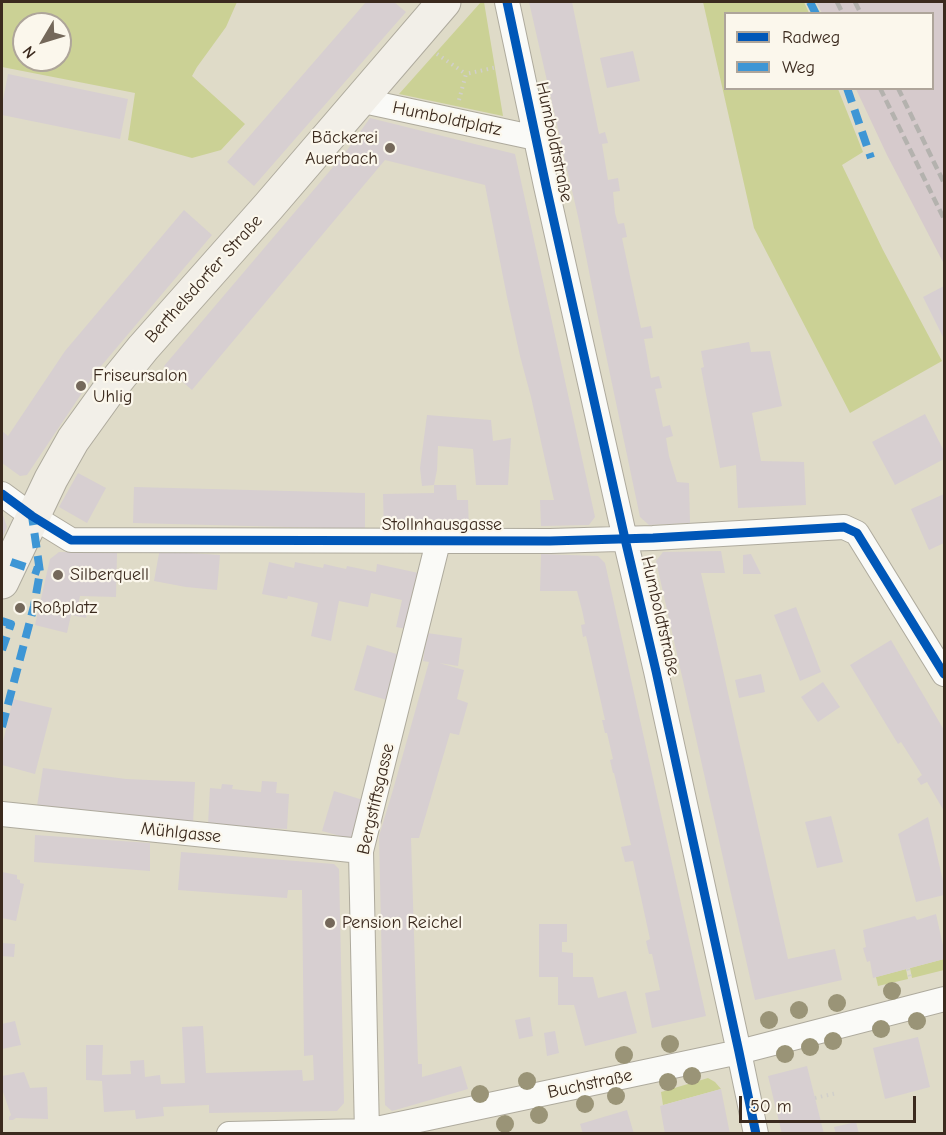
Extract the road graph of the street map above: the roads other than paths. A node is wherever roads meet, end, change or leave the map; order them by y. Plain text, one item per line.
1 (444, 2) edge
2 (507, 2) edge
3 (359, 100) junction
4 (536, 138) junction
5 (2, 494) edge
6 (32, 516) junction
7 (625, 539) junction
8 (438, 542) junction
9 (2, 582) edge
10 (945, 675) edge
11 (2, 814) edge
12 (361, 851) junction
13 (945, 999) edge
14 (739, 1052) junction
15 (367, 1132) edge
16 (229, 1134) edge
17 (756, 1134) edge

1 - 3 street, Berthelsdorfer Straße
2 - 4 street, Humboldtstraße
3 - 4 street, Humboldtplatz
3 - 6 street, Berthelsdorfer Straße
4 - 7 street, Humboldtstraße
5 - 6 street, Stollnhausgasse
6 - 8 street, Stollnhausgasse
6 - 9 street, Berthelsdorfer Straße
7 - 8 street, Stollnhausgasse
7 - 10 street, Stollnhausgasse
7 - 14 street, Humboldtstraße
8 - 12 street, Bergstiftsgasse
11 - 12 street, Mühlgasse
12 - 15 street, Bergstiftsgasse
13 - 14 street, Buchstraße
14 - 15 street, Buchstraße
14 - 17 street, Humboldtstraße
15 - 16 street, Buchstraße

